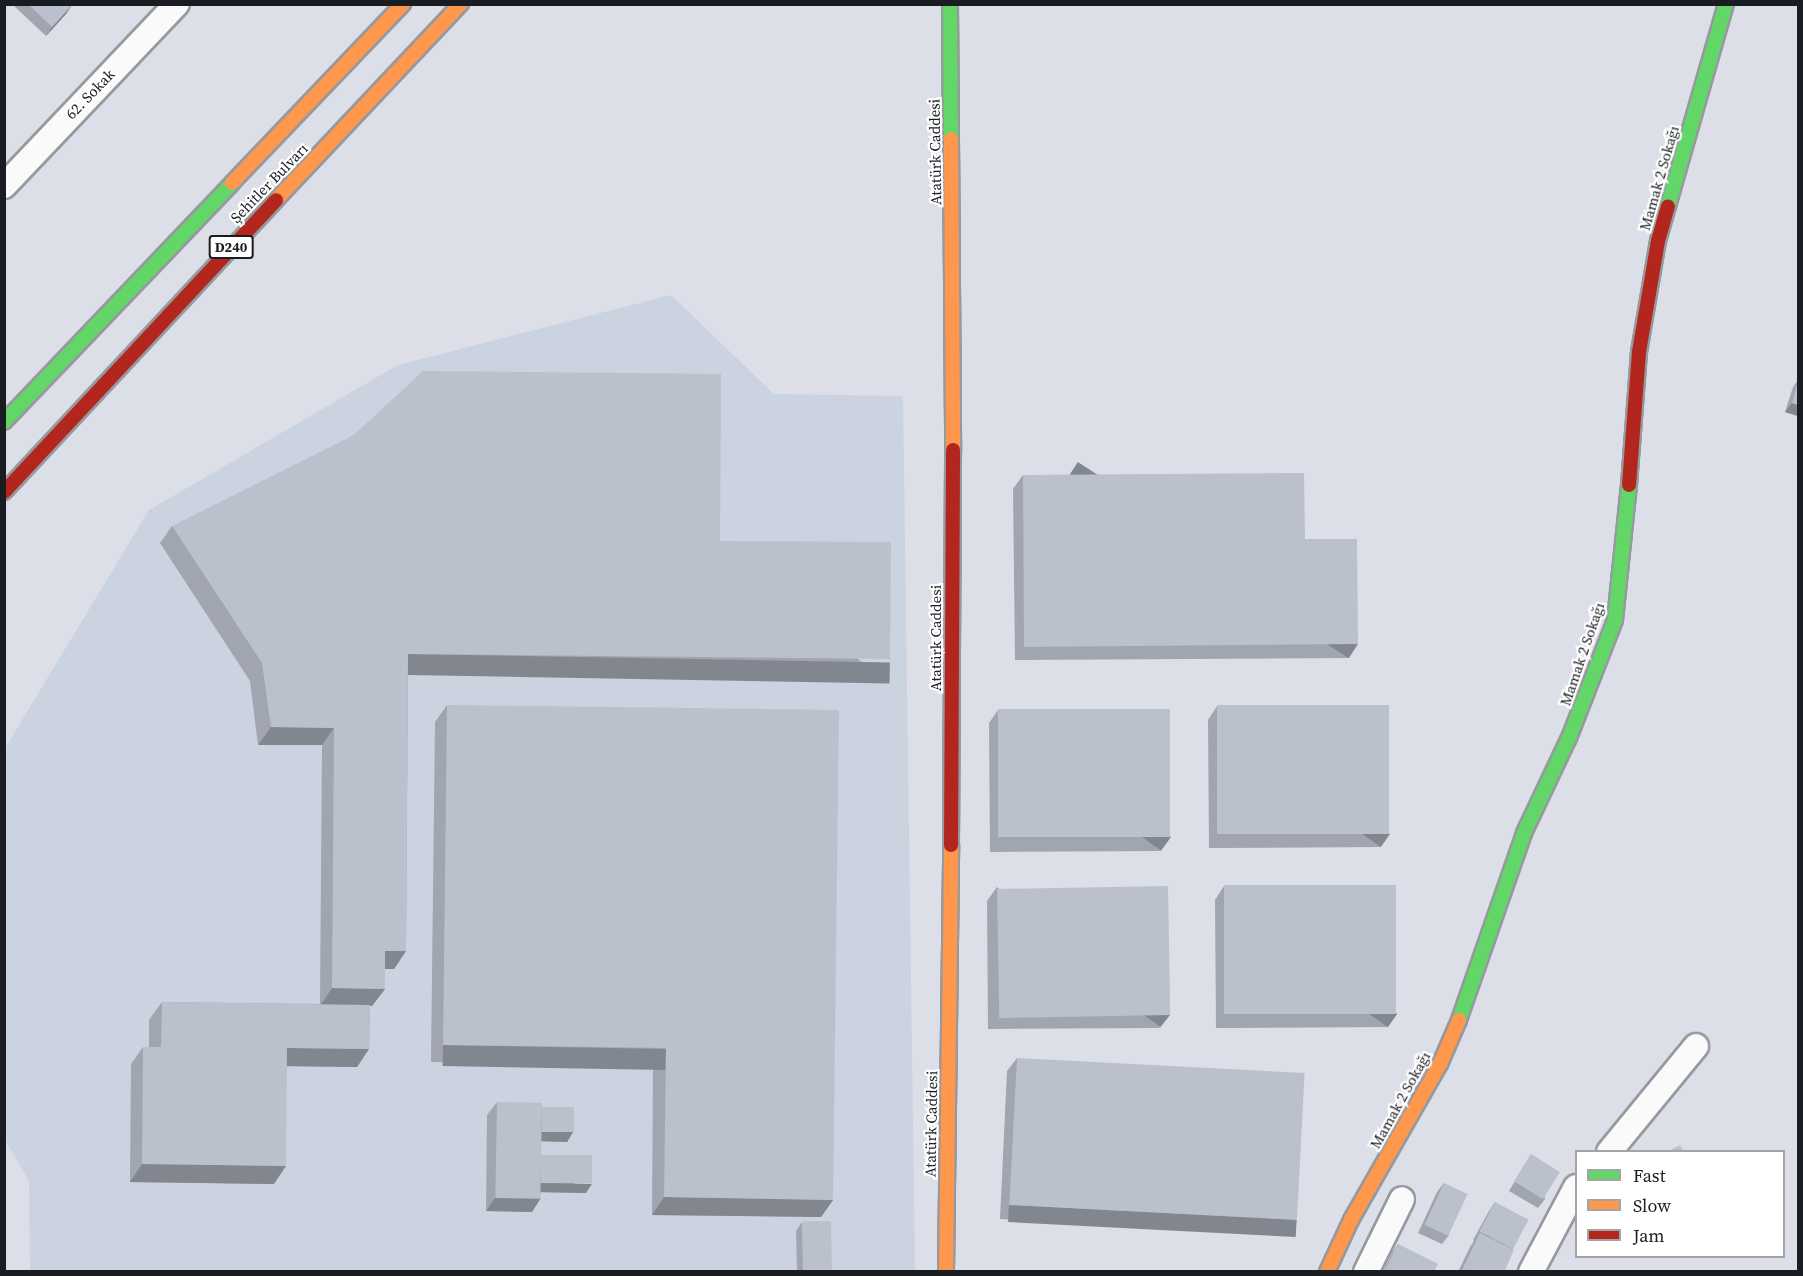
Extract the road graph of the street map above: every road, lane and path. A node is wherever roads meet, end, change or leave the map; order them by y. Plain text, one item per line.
1 (177, 4) edge
2 (403, 4) edge
3 (461, 4) edge
4 (950, 4) edge
5 (1726, 4) edge
6 (4, 186) edge
7 (4, 422) edge
8 (4, 492) edge
9 (1696, 1046) dead end
10 (1611, 1150) edge
11 (1575, 1189) edge
12 (1402, 1199) dead end
13 (946, 1272) edge
14 (1327, 1272) edge
15 (1366, 1272) edge
16 (1531, 1272) edge

1 - 6 street, 62. Sokak
2 - 7 main road, Şehitler Bulvarı / D240
3 - 8 main road, Şehitler Bulvarı / D240
4 - 13 main road, Atatürk Caddesi
5 - 14 main road, Mamak 2 Sokağı
9 - 10 street
11 - 16 street
12 - 15 street

